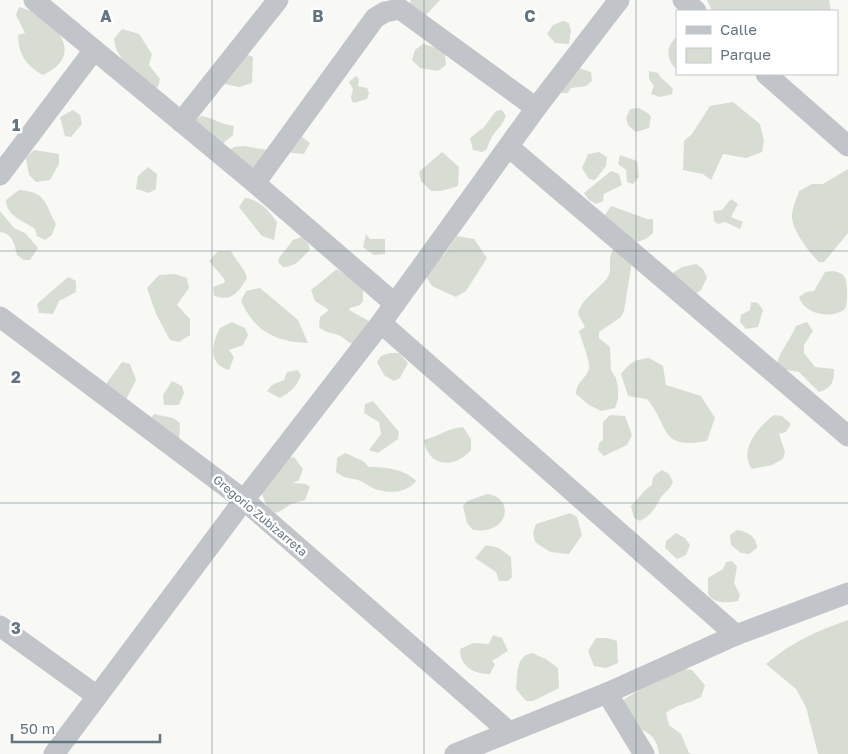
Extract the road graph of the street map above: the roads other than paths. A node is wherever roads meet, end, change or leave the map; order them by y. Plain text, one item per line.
1 (34, 0) edge
2 (278, 0) edge
3 (619, 0) edge
4 (683, 0) edge
5 (695, 10) edge
6 (94, 50) junction
7 (767, 75) edge
8 (536, 108) junction
9 (181, 122) junction
10 (848, 146) edge
11 (510, 148) junction
12 (0, 175) edge
13 (255, 183) junction
14 (395, 304) junction
15 (0, 317) edge
16 (381, 323) junction
17 (846, 429) edge
18 (244, 500) junction
19 (848, 593) edge
20 (0, 626) edge
21 (736, 635) junction
22 (607, 693) junction
23 (97, 696) junction
24 (508, 731) junction
25 (57, 753) edge
26 (455, 754) edge
27 (644, 754) edge

1 - 6 street
2 - 9 street
3 - 8 street
4 - 5 street
6 - 9 street
6 - 12 street
7 - 10 street
8 - 11 street
8 - 13 street
9 - 13 street
11 - 14 street
11 - 17 street
13 - 14 street
14 - 16 street
15 - 18 street, Gregorio Zubizarreta
16 - 18 street
16 - 21 street
18 - 23 street
18 - 24 street, Gregorio Zubizarreta
19 - 21 street
20 - 23 street
21 - 22 street
22 - 24 street
22 - 27 street
23 - 25 street
24 - 26 street

